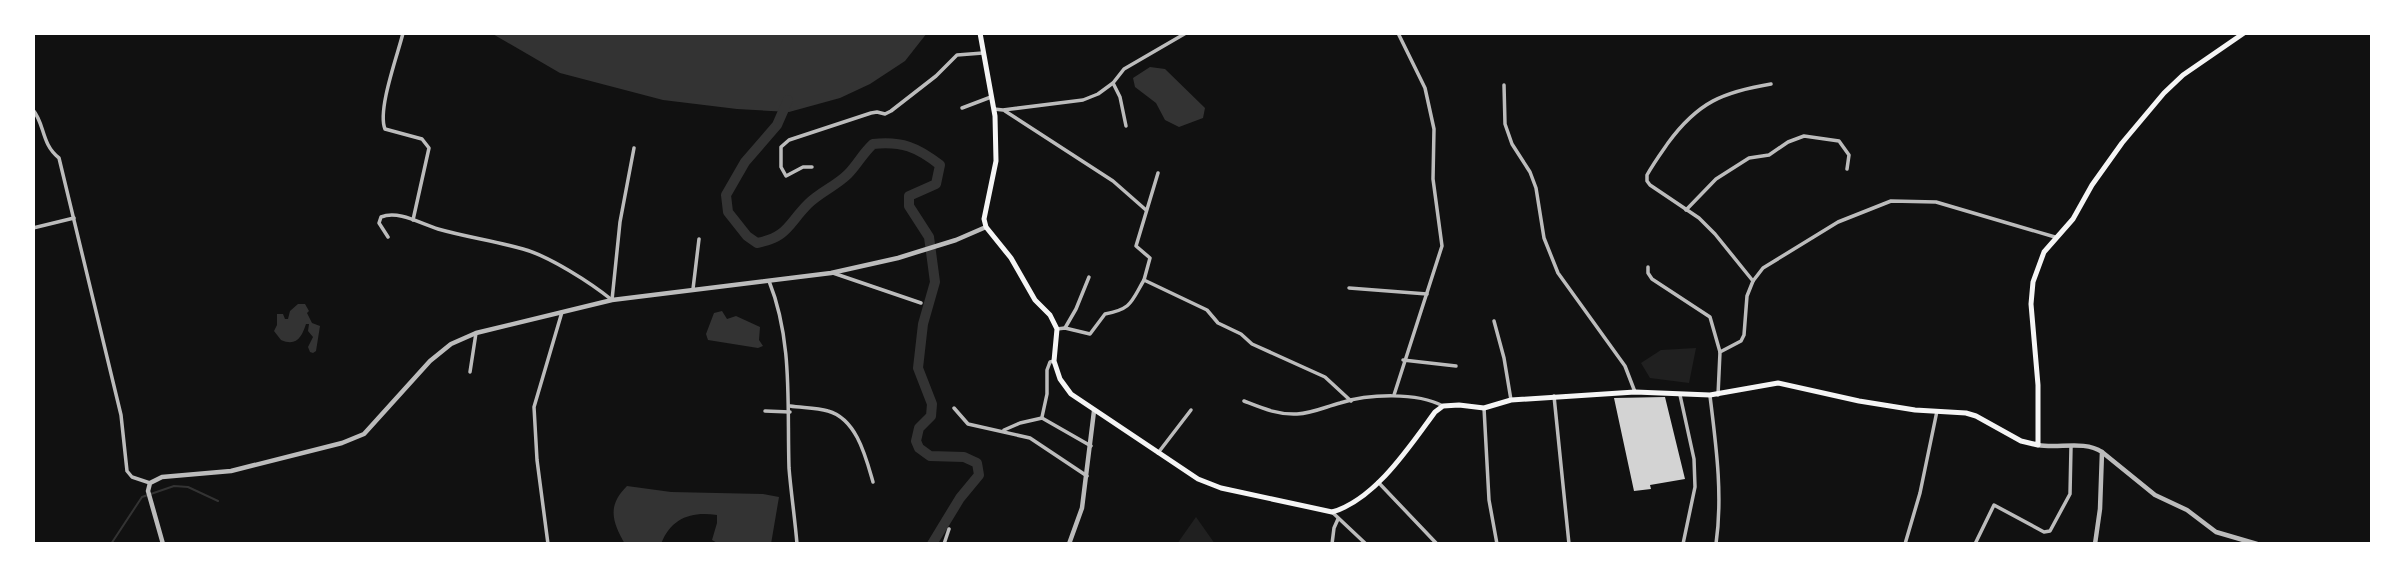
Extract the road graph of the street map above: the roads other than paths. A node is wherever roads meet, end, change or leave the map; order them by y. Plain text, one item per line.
1 (403, 33) edge
2 (980, 33) edge
3 (1186, 33) edge
4 (1398, 33) edge
5 (2244, 33) edge
6 (983, 53) junction
7 (1113, 83) junction
8 (1771, 83) dead end
9 (1503, 85) dead end
10 (990, 97) junction
11 (962, 108) dead end
12 (994, 109) junction
13 (33, 110) edge
14 (1003, 110) junction
15 (1126, 126) dead end
16 (634, 148) dead end
17 (812, 167) dead end
18 (1847, 169) dead end
19 (1158, 173) dead end
20 (1686, 209) junction
21 (1146, 210) junction
22 (74, 218) junction
23 (413, 220) junction
24 (986, 227) junction
25 (33, 228) edge
26 (388, 237) dead end
27 (2055, 237) junction
28 (699, 239) dead end
29 (1648, 267) dead end
30 (831, 273) junction
31 (1088, 277) dead end
32 (1144, 280) junction
33 (769, 281) junction
34 (1753, 281) junction
35 (1349, 288) dead end
36 (693, 289) junction
37 (1428, 294) junction
38 (612, 300) junction
39 (921, 303) dead end
40 (562, 312) junction
41 (1494, 321) dead end
42 (1065, 328) junction
43 (1057, 329) junction
44 (476, 333) junction
45 (1720, 352) junction
46 (1403, 360) junction
47 (1054, 361) junction
48 (1456, 366) dead end
49 (470, 372) dead end
50 (1635, 391) junction
51 (1680, 394) junction
52 (1394, 395) junction
53 (1710, 395) junction
54 (1718, 395) junction
55 (1554, 396) junction
56 (1511, 400) junction
57 (1244, 401) dead end
58 (1351, 401) junction
59 (790, 406) junction
60 (1443, 406) junction
61 (954, 408) dead end
62 (1484, 408) junction
63 (1191, 410) dead end
64 (765, 411) dead end
65 (1094, 411) junction
66 (1937, 411) junction
67 (790, 412) junction
68 (1042, 418) junction
69 (1002, 431) junction
70 (2038, 445) junction
71 (1091, 446) junction
72 (2071, 447) junction
73 (2102, 452) junction
74 (1157, 453) junction
75 (1087, 476) junction
76 (873, 482) dead end
77 (1378, 482) junction
78 (150, 483) junction
79 (1332, 512) junction
80 (1338, 518) junction
81 (949, 529) dead end
82 (163, 544) edge
83 (548, 544) edge
84 (797, 544) edge
85 (944, 544) edge
86 (1069, 544) edge
87 (1332, 544) edge
88 (1366, 544) edge
89 (1437, 544) edge
90 (1497, 544) edge
91 (1569, 544) edge
92 (1683, 544) edge
93 (1716, 544) edge
94 (1905, 544) edge
95 (1975, 544) edge
96 (2095, 544) edge
97 (2257, 544) edge

1 - 23 street
2 - 6 main road
3 - 7 street
4 - 37 street
5 - 27 main road
6 - 10 main road
6 - 17 street
7 - 14 street
7 - 15 street
8 - 20 street
9 - 50 street
10 - 11 street
10 - 12 main road
12 - 14 street
12 - 24 main road
13 - 22 street
14 - 21 street
16 - 38 street
18 - 20 street
19 - 21 street
20 - 34 street
21 - 32 street
22 - 25 street
22 - 78 street
23 - 26 street
23 - 38 street
24 - 30 street
24 - 43 main road
27 - 34 street
27 - 70 main road
28 - 36 street
29 - 45 street
30 - 33 street
30 - 39 street
31 - 42 street
32 - 42 street
32 - 58 street
33 - 36 street
33 - 59 street
34 - 45 street
35 - 37 street
36 - 38 street
37 - 46 street
38 - 40 street
40 - 44 street
40 - 83 street
41 - 56 street
42 - 43 street
43 - 47 main road
44 - 49 street
44 - 78 street
45 - 54 street
46 - 48 street
46 - 52 street
47 - 65 main road
47 - 68 street
50 - 51 main road
50 - 55 main road
51 - 53 main road
51 - 92 street
52 - 58 street
52 - 60 street
53 - 54 main road
53 - 93 street
54 - 66 main road
55 - 56 main road
55 - 91 street
56 - 62 main road
57 - 58 street
59 - 67 street
59 - 76 street
60 - 62 main road
60 - 77 main road
61 - 69 street
62 - 90 street
63 - 74 street
64 - 67 street
65 - 71 street
65 - 74 main road
66 - 70 main road
66 - 94 street
67 - 84 street
68 - 69 street
68 - 71 street
69 - 75 street
70 - 72 street
71 - 75 street
72 - 73 street
72 - 95 street
73 - 96 street
73 - 97 street
74 - 79 main road
75 - 86 street
77 - 79 main road
77 - 89 street
78 - 82 street
79 - 80 street
80 - 87 street
80 - 88 street
81 - 85 street

